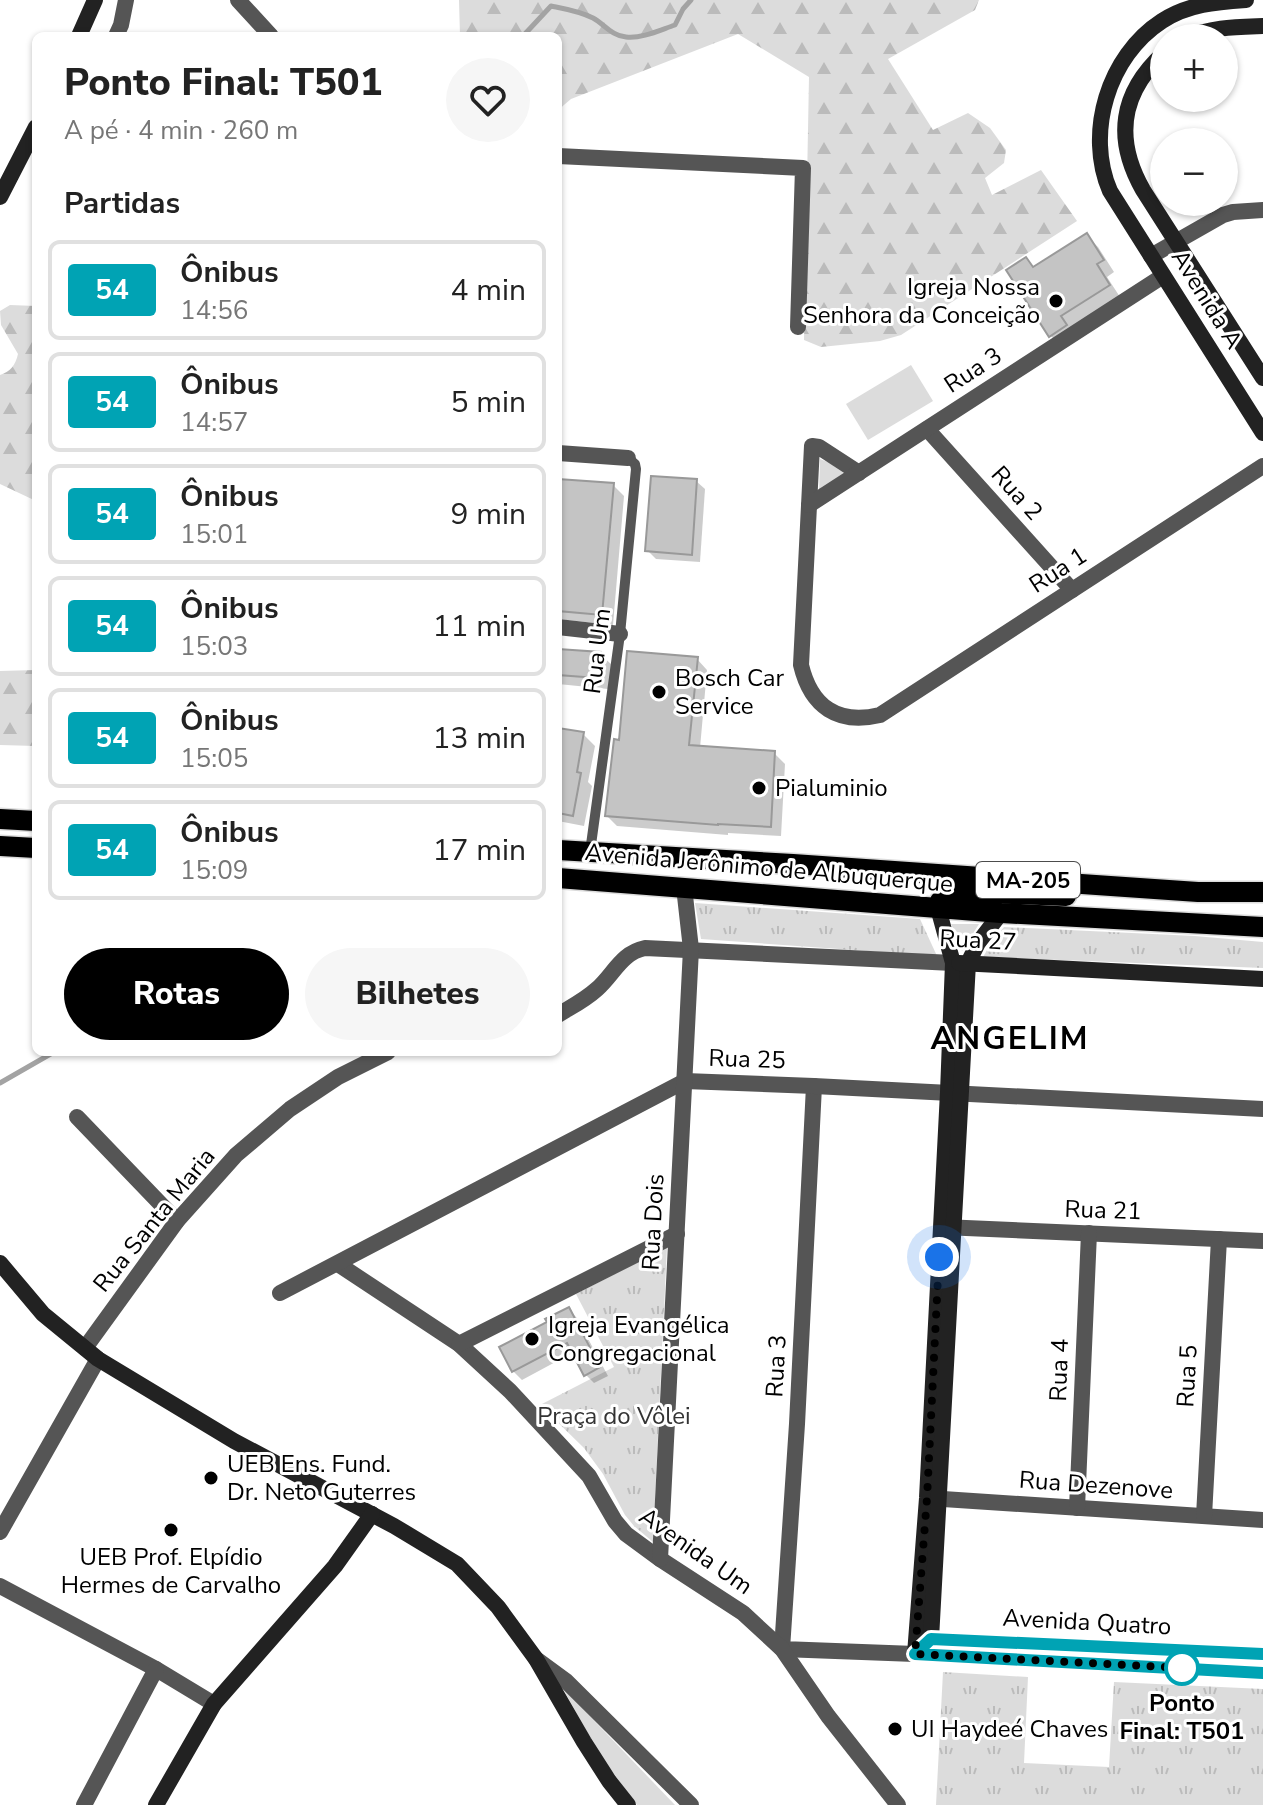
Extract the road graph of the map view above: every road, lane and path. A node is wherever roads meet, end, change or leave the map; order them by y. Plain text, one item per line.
1 (95, 0) edge
2 (238, 0) edge
3 (1246, 0) edge
4 (122, 2) edge
5 (1263, 26) edge
6 (1238, 27) edge
7 (81, 32) edge
8 (118, 32) edge
9 (267, 32) edge
10 (1150, 67) edge
11 (32, 135) edge
12 (562, 156) edge
13 (0, 197) edge
14 (1263, 210) edge
15 (1175, 241) junction
16 (1151, 256) junction
17 (1163, 276) junction
18 (798, 327) dead end
19 (1263, 378) edge
20 (927, 429) junction
21 (1263, 433) edge
22 (562, 453) edge
23 (628, 458) joint
24 (1263, 466) edge
25 (859, 473) junction
26 (809, 505) junction
27 (1072, 590) junction
28 (562, 627) edge
29 (620, 634) junction
30 (0, 819) edge
31 (32, 821) edge
32 (0, 846) edge
33 (32, 848) edge
34 (562, 850) edge
35 (590, 852) junction
36 (562, 878) edge
37 (684, 887) junction
38 (1198, 892) junction
39 (1263, 892) edge
40 (938, 908) junction
41 (1001, 913) junction
42 (1263, 927) edge
43 (691, 949) junction
44 (961, 963) junction
45 (1263, 979) edge
46 (562, 1012) edge
47 (380, 1056) edge
48 (685, 1081) junction
49 (814, 1086) junction
50 (955, 1093) junction
51 (1263, 1109) edge
52 (77, 1117) dead end
53 (177, 1221) junction
54 (947, 1227) junction
55 (1089, 1233) junction
56 (677, 1234) junction
57 (1219, 1239) junction
58 (1263, 1241) edge
59 (0, 1263) edge
60 (338, 1264) junction
61 (280, 1293) dead end
62 (459, 1344) junction
63 (85, 1348) junction
64 (98, 1359) junction
65 (933, 1498) junction
66 (1077, 1508) junction
67 (372, 1514) junction
68 (1204, 1516) junction
69 (1263, 1520) edge
70 (0, 1532) edge
71 (660, 1559) junction
72 (0, 1586) edge
73 (931, 1639) junction
74 (782, 1649) junction
75 (915, 1654) junction
76 (1263, 1654) edge
77 (536, 1659) junction
78 (156, 1669) junction
79 (1263, 1673) edge
80 (214, 1704) junction
81 (84, 1805) edge
82 (156, 1805) edge
83 (628, 1805) edge
84 (691, 1805) edge
85 (898, 1805) edge

1 - 7 street
2 - 9 street
3 - 16 street, Avenida A
4 - 8 street
5 - 6 street
10 - 15 street, Avenida A
11 - 13 street
12 - 18 street
14 - 15 street
15 - 16 street
15 - 19 street, Avenida A
16 - 17 street, Avenida A
17 - 20 street, Rua 3
17 - 21 street, Avenida A
20 - 25 street, Rua 3
20 - 27 street, Rua 2
22 - 23 street
23 - 29 lane, Rua Um
24 - 27 street, Rua 1
25 - 26 street, Rua 3
25 - 26 street
26 - 27 street, Rua 1
28 - 29 street
29 - 35 lane, Rua Um
30 - 31 main road
32 - 33 main road
34 - 35 main road, Avenida Jerônimo de Albuquerque / MA-205
35 - 38 main road, Avenida Jerônimo de Albuquerque / MA-205
36 - 37 main road, Avenida Jerônimo de Albuquerque / MA-205
37 - 40 main road, Avenida Jerônimo de Albuquerque / MA-205
37 - 43 street, Rua Dois
38 - 39 main road, Avenida Jerônimo de Albuquerque / MA-205
38 - 40 main road
40 - 41 main road, Avenida Jerônimo de Albuquerque / MA-205
40 - 44 street
41 - 42 main road, Avenida Jerônimo de Albuquerque / MA-205
41 - 44 street
43 - 44 street, Rua 27
43 - 46 street
43 - 48 street, Rua Dois
44 - 45 street, Rua 27
44 - 50 street
47 - 53 street, Rua Santa Maria
48 - 49 street, Rua 25
48 - 56 street, Rua Dois
48 - 60 street, Rua 25
49 - 50 street, Rua 25
49 - 74 street, Rua 3
50 - 51 street, Rua 25
50 - 54 street
52 - 53 street
53 - 63 street, Rua Santa Maria
54 - 55 street, Rua 21
54 - 65 street
55 - 57 street, Rua 21
55 - 66 street, Rua 4
56 - 62 street
56 - 71 street, Rua Dois
57 - 58 street, Rua 21
57 - 68 street, Rua 5
59 - 63 street
60 - 61 street, Rua 25
60 - 62 street, Avenida Um
62 - 71 street, Avenida Um
63 - 64 street
64 - 67 street
64 - 70 street
65 - 66 street, Rua Dezenove
65 - 73 street
65 - 75 street
66 - 68 street, Rua Dezenove
67 - 77 street
67 - 80 street
68 - 69 street, Rua Dezenove
71 - 74 street, Avenida Um
72 - 78 street
73 - 75 street
73 - 76 street, Avenida Quatro
74 - 75 street, Avenida Quatro
74 - 85 street, Avenida Um
75 - 79 street, Avenida Quatro
77 - 83 street
77 - 84 street
78 - 80 street
78 - 81 street
80 - 82 street

